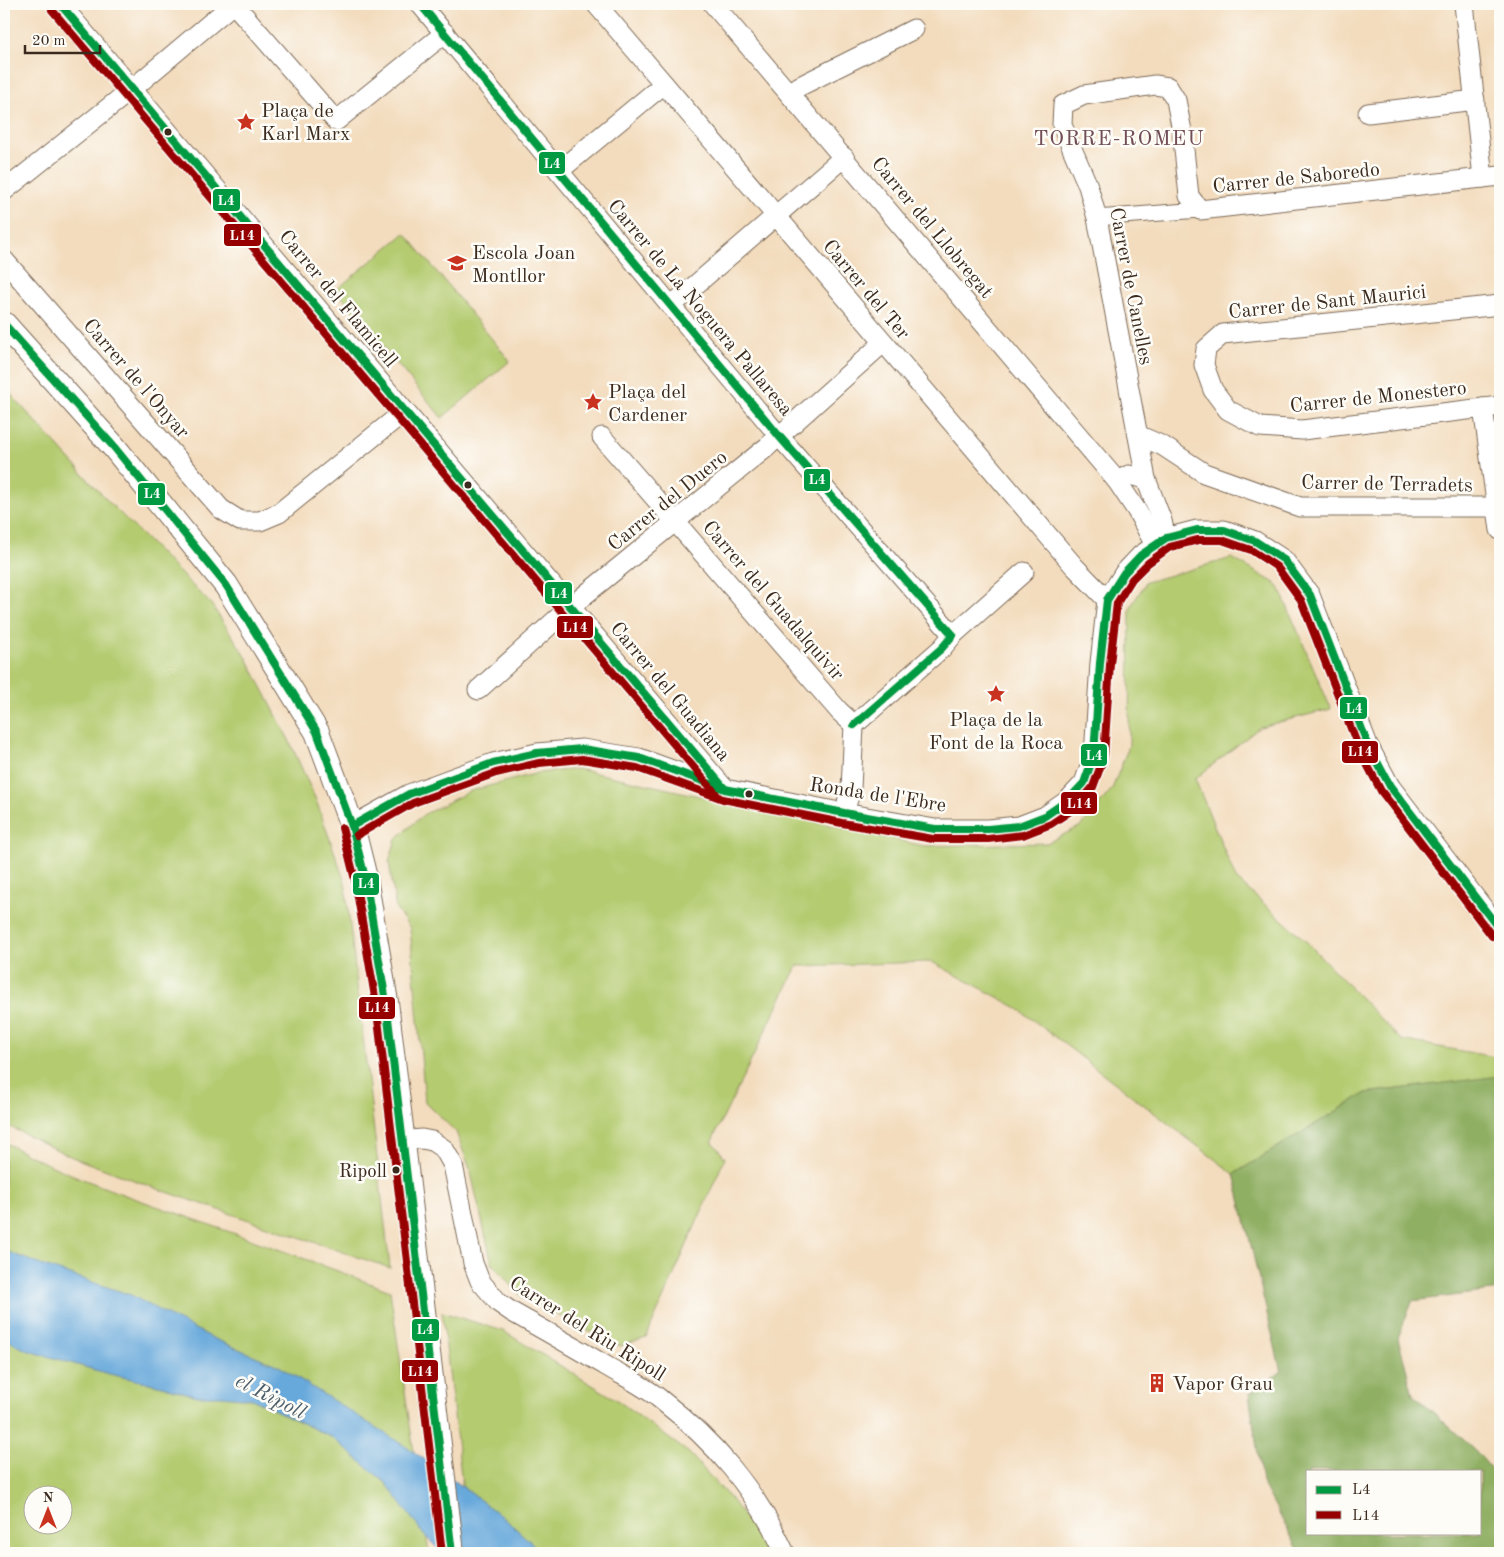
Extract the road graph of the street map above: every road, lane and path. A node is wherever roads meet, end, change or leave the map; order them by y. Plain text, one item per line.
1 (60, 4) edge
2 (234, 4) edge
3 (420, 4) edge
4 (596, 4) edge
5 (713, 4) edge
6 (1464, 4) edge
7 (914, 29) dead end
8 (445, 33) junction
9 (664, 84) junction
10 (132, 88) junction
11 (788, 92) junction
12 (1475, 100) junction
13 (1368, 113) dead end
14 (844, 157) junction
15 (559, 171) junction
16 (1492, 177) edge
17 (4, 191) edge
18 (1200, 210) junction
19 (775, 215) junction
20 (1097, 218) junction
21 (4, 260) edge
22 (1500, 305) edge
23 (671, 306) junction
24 (4, 324) edge
25 (883, 343) junction
26 (1214, 390) joint
27 (1492, 407) edge
28 (405, 411) junction
29 (1138, 435) junction
30 (779, 436) junction
31 (602, 437) dead end
32 (1146, 479) junction
33 (1117, 481) junction
34 (1499, 507) edge
35 (676, 521) junction
36 (506, 530) joint
37 (1500, 530) edge
38 (1160, 541) junction
39 (1024, 572) dead end
40 (1107, 600) junction
41 (570, 608) junction
42 (953, 635) junction
43 (478, 690) dead end
44 (854, 724) junction
45 (725, 789) junction
46 (844, 813) junction
47 (352, 826) junction
48 (1500, 930) edge
49 (402, 1141) junction
50 (452, 1553) edge
51 (785, 1553) edge

1 - 10 street, Carrer del Flamicell
2 - 8 street
2 - 10 street
3 - 8 street, Carrer de La Noguera Pallaresa
4 - 9 street, Carrer del Ter
5 - 11 street, Carrer del Llobregat
6 - 12 street
7 - 11 street
8 - 15 street, Carrer de La Noguera Pallaresa
9 - 15 street
9 - 19 street, Carrer del Ter
10 - 17 street
10 - 28 street, Carrer del Flamicell
11 - 14 street, Carrer del Llobregat
12 - 13 street
12 - 16 street
14 - 19 street
14 - 33 street, Carrer del Llobregat
15 - 23 street, Carrer de La Noguera Pallaresa
16 - 18 street, Carrer de Saboredo
18 - 20 street, Carrer de Saboredo
18 - 20 street, Carrer de Canelles
19 - 23 street
19 - 25 street, Carrer del Ter
20 - 29 street, Carrer de Canelles
21 - 28 street, Carrer de l'Onyar
22 - 26 street, Carrer de Sant Maurici
23 - 30 street, Carrer de La Noguera Pallaresa
24 - 47 street
25 - 30 street, Carrer del Duero
25 - 40 street, Carrer del Ter
26 - 27 street, Carrer de Monestero
27 - 34 street
28 - 36 street, Carrer del Flamicell
29 - 32 street, Carrer de Canelles
29 - 34 street, Carrer de Terradets
30 - 35 street, Carrer del Duero
30 - 42 street, Carrer de La Noguera Pallaresa
31 - 35 street, Carrer del Guadalquivir
32 - 33 street
32 - 38 street
33 - 38 street, Carrer del Llobregat
34 - 37 street
35 - 41 street, Carrer del Duero
35 - 44 street, Carrer del Guadalquivir
36 - 41 street, Carrer del Guadiana
38 - 40 street, Ronda de l'Ebre
38 - 48 street, Ronda de l'Ebre
39 - 42 street
40 - 46 street, Ronda de l'Ebre
41 - 43 street, Carrer del Duero
41 - 45 street, Carrer del Guadiana
42 - 44 street
44 - 46 street
45 - 46 street, Ronda de l'Ebre
45 - 47 street, Ronda de l'Ebre
47 - 49 street
49 - 50 street
49 - 51 street, Carrer del Riu Ripoll

